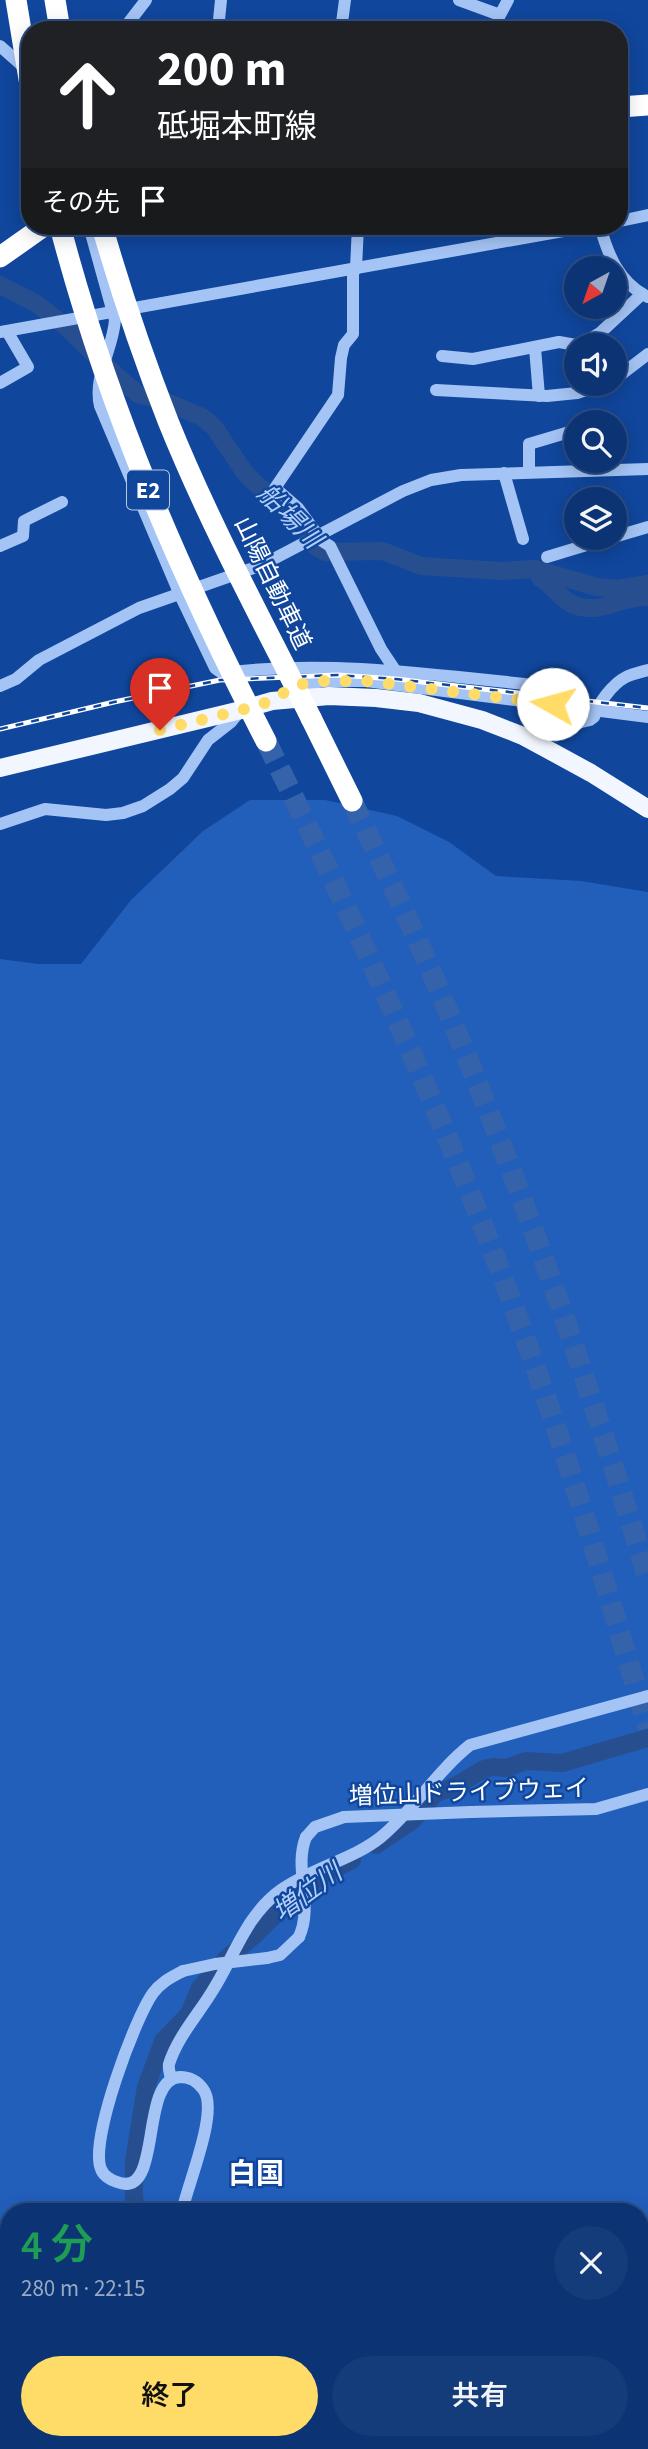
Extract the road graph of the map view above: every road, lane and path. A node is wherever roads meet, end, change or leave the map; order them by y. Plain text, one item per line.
1 (16, 0) edge
2 (55, 0) edge
3 (146, 0) edge
4 (221, 0) edge
5 (345, 0) edge
6 (460, 0) edge
7 (508, 0) edge
8 (58, 21) edge
9 (130, 21) edge
10 (219, 21) edge
11 (342, 21) edge
12 (21, 30) edge
13 (0, 46) edge
14 (21, 64) edge
15 (648, 105) edge
16 (628, 106) edge
17 (648, 215) edge
18 (628, 219) edge
19 (31, 235) edge
20 (63, 235) edge
21 (92, 235) edge
22 (105, 235) edge
23 (358, 235) edge
24 (541, 235) edge
25 (602, 235) edge
26 (0, 257) edge
27 (356, 268) junction
28 (645, 295) edge
29 (113, 312) junction
30 (3, 331) edge
31 (598, 333) edge
32 (564, 342) edge
33 (535, 348) junction
34 (648, 354) edge
35 (442, 356) dead end
36 (627, 370) edge
37 (0, 383) edge
38 (436, 390) dead end
39 (564, 394) edge
40 (539, 396) junction
41 (564, 434) edge
42 (648, 469) edge
43 (529, 472) junction
44 (504, 473) junction
45 (62, 502) dead end
46 (648, 527) edge
47 (627, 533) edge
48 (318, 534) junction
49 (523, 539) dead end
50 (0, 546) edge
51 (573, 550) edge
52 (547, 558) dead end
53 (180, 595) junction
54 (394, 670) junction
55 (648, 670) edge
56 (0, 686) edge
57 (271, 701) junction
58 (553, 704) junction
59 (596, 709) junction
60 (241, 710) junction
61 (648, 717) edge
62 (523, 736) junction
63 (266, 741) tunnel mouth
64 (0, 768) edge
65 (352, 801) tunnel mouth
66 (648, 808) edge
67 (0, 824) edge
68 (648, 1696) edge
69 (648, 1794) edge
70 (172, 2079) junction
71 (184, 2203) edge

1 - 12 highway, bridge
2 - 8 highway
3 - 9 street
4 - 10 street
5 - 11 street
6 - 7 street
13 - 14 street
15 - 16 highway
17 - 18 street
19 - 26 highway
20 - 63 highway, E2, bridge
21 - 29 street
22 - 65 highway, 山陽自動車道 / E2, bridge
23 - 27 street
24 - 27 street
25 - 28 street
27 - 29 street
27 - 48 street
28 - 31 street
29 - 30 street
29 - 53 street, bridge
30 - 37 street
32 - 33 street
33 - 35 street
33 - 40 street
34 - 36 street
38 - 40 street
39 - 40 street
41 - 43 street
42 - 43 street
43 - 44 street
44 - 48 street
44 - 49 street
45 - 50 street
46 - 47 street
48 - 53 street
48 - 54 street
51 - 52 street
53 - 54 street
53 - 56 street
54 - 58 street
55 - 59 street
57 - 58 street
57 - 60 main road
57 - 62 main road
58 - 59 street
59 - 61 street
59 - 62 street
60 - 64 main road
60 - 67 street
62 - 66 main road
68 - 70 street
69 - 70 street, 増位山ドライブウェイ, bridge
70 - 71 street

